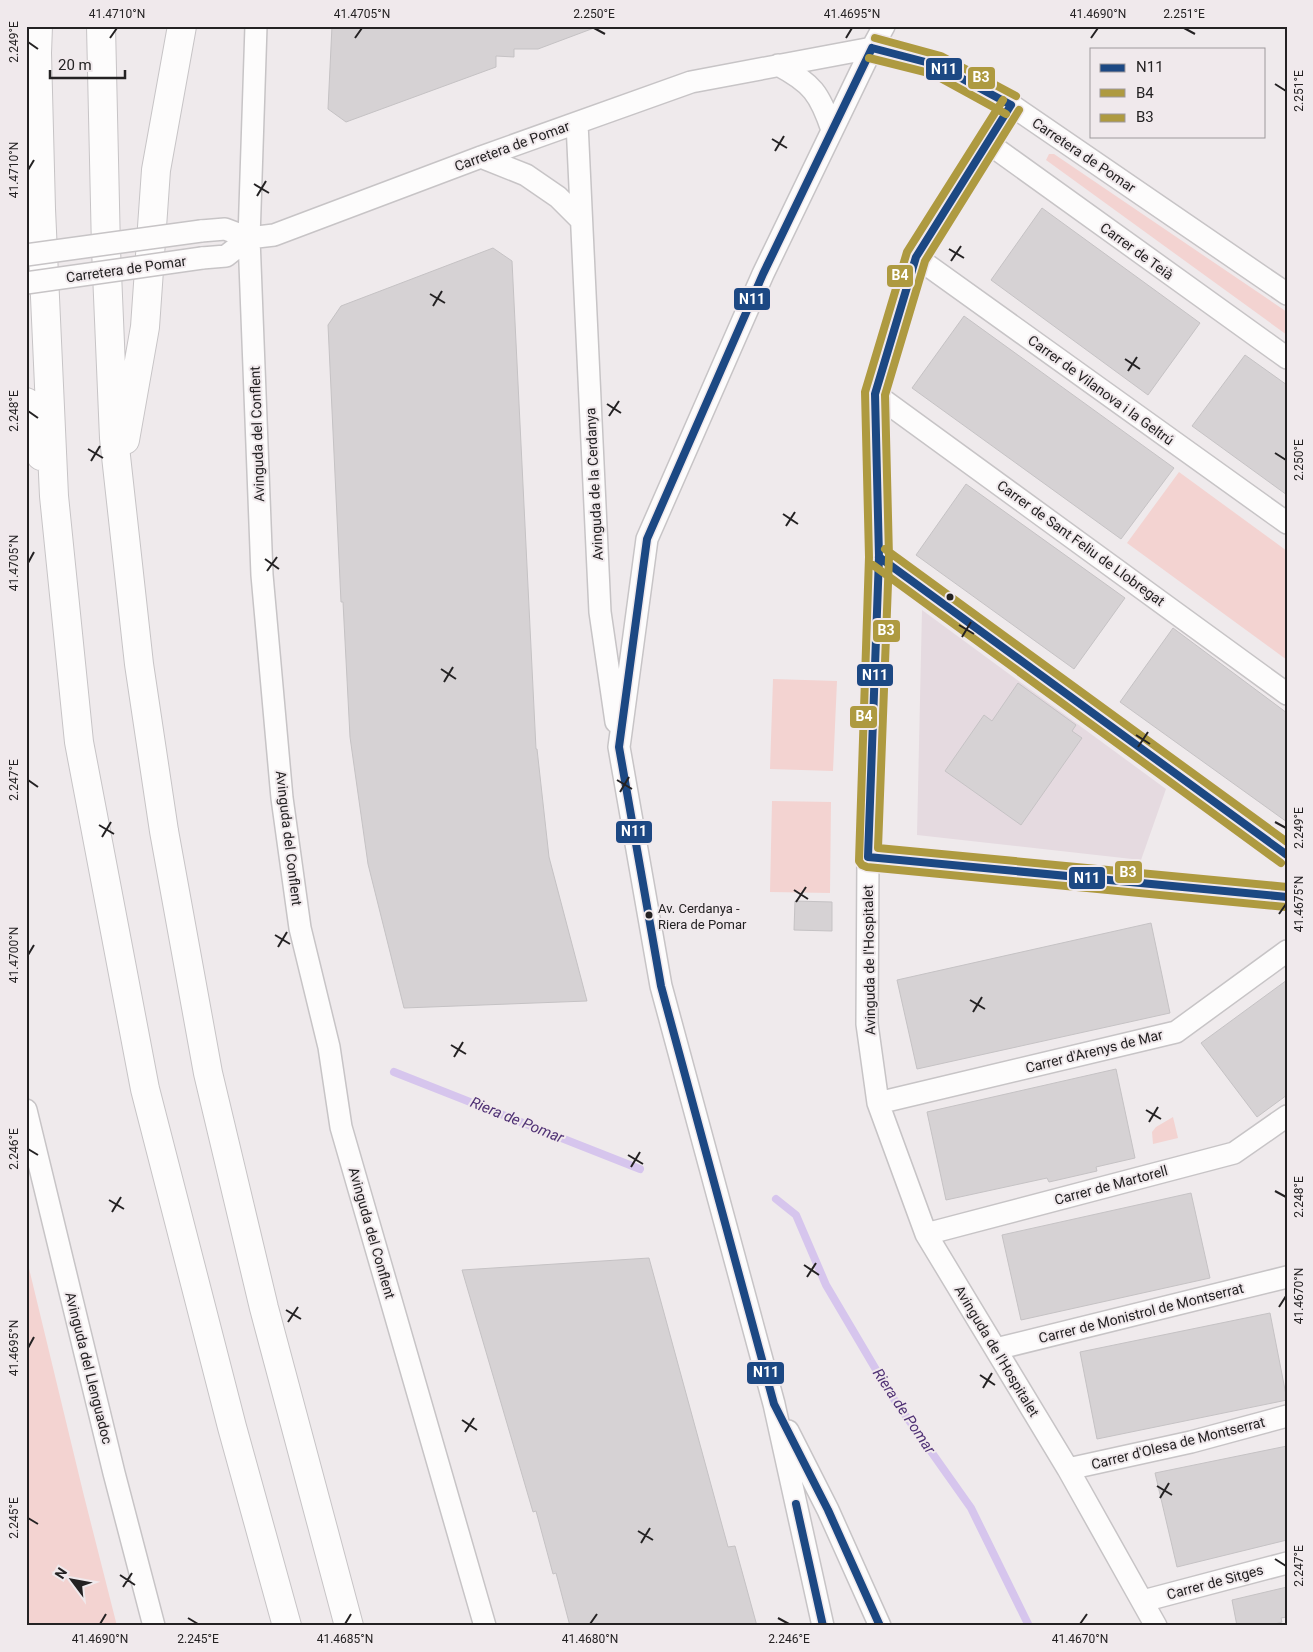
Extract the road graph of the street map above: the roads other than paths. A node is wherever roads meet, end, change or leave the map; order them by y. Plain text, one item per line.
1 (38, 26) edge
2 (102, 26) edge
3 (182, 26) edge
4 (256, 26) edge
5 (884, 26) edge
6 (872, 48) junction
7 (778, 65) junction
8 (1011, 105) junction
9 (576, 123) junction
10 (832, 130) junction
11 (988, 143) junction
12 (481, 157) junction
13 (581, 220) junction
14 (249, 238) junction
15 (26, 255) edge
16 (916, 257) junction
17 (26, 283) edge
18 (1287, 294) edge
19 (1287, 358) edge
20 (875, 394) junction
21 (26, 402) edge
22 (118, 483) junction
23 (54, 496) junction
24 (1287, 523) edge
25 (879, 556) junction
26 (1287, 694) edge
27 (619, 747) junction
28 (1287, 854) edge
29 (868, 857) junction
30 (1287, 896) edge
31 (1287, 950) edge
32 (878, 1103) junction
33 (26, 1110) edge
34 (1287, 1116) edge
35 (926, 1234) junction
36 (1287, 1278) edge
37 (996, 1349) junction
38 (774, 1404) junction
39 (1287, 1416) edge
40 (1068, 1469) junction
41 (1287, 1563) edge
42 (1143, 1601) junction
43 (154, 1626) edge
44 (287, 1626) edge
45 (349, 1626) edge
46 (485, 1626) edge
47 (823, 1626) edge
48 (880, 1626) edge
49 (1156, 1626) edge

1 - 23 highway
2 - 22 highway
3 - 22 highway
4 - 14 street, Avinguda del Conflent
5 - 6 street, Avinguda de la Cerdanya
6 - 7 street, Carretera de Pomar
6 - 8 street, Carretera de Pomar
6 - 10 street, Avinguda de la Cerdanya
7 - 9 street, Carretera de Pomar
7 - 10 street
8 - 11 street, Avinguda de l'Hospitalet
8 - 18 street, Carretera de Pomar
9 - 12 street, Carretera de Pomar
9 - 13 street, Avinguda de la Cerdanya
10 - 27 street, Avinguda de la Cerdanya
11 - 16 street, Avinguda de l'Hospitalet
11 - 19 street, Carrer de Teià
12 - 13 street
12 - 14 street, Carretera de Pomar
13 - 27 street, Avinguda de la Cerdanya
14 - 15 street, Carretera de Pomar, bridge
14 - 17 street, Carretera de Pomar, bridge
14 - 46 street, Avinguda del Conflent
16 - 20 street, Avinguda de l'Hospitalet
16 - 24 street, Carrer de Vilanova i la Geltrú
20 - 25 street, Avinguda de l'Hospitalet
20 - 26 street, Carrer de Sant Feliu de Llobregat
21 - 23 highway
22 - 45 highway
23 - 44 highway
25 - 28 street
25 - 29 street, Avinguda de l'Hospitalet
27 - 38 street, Avinguda de la Cerdanya
29 - 30 street
29 - 32 street, Avinguda de l'Hospitalet
31 - 32 street, Carrer d'Arenys de Mar
32 - 35 street, Avinguda de l'Hospitalet
33 - 43 street, Avinguda del Llenguadoc
34 - 35 street, Carrer de Martorell
35 - 37 street, Avinguda de l'Hospitalet
36 - 37 street, Carrer de Monistrol de Montserrat
37 - 40 street, Avinguda de l'Hospitalet
38 - 47 street, Avinguda de la Cerdanya
38 - 48 street, Avinguda de la Cerdanya
39 - 40 street, Carrer d'Olesa de Montserrat
40 - 42 street, Avinguda de l'Hospitalet
41 - 42 street, Carrer de Sitges
42 - 49 street, Avinguda de l'Hospitalet

